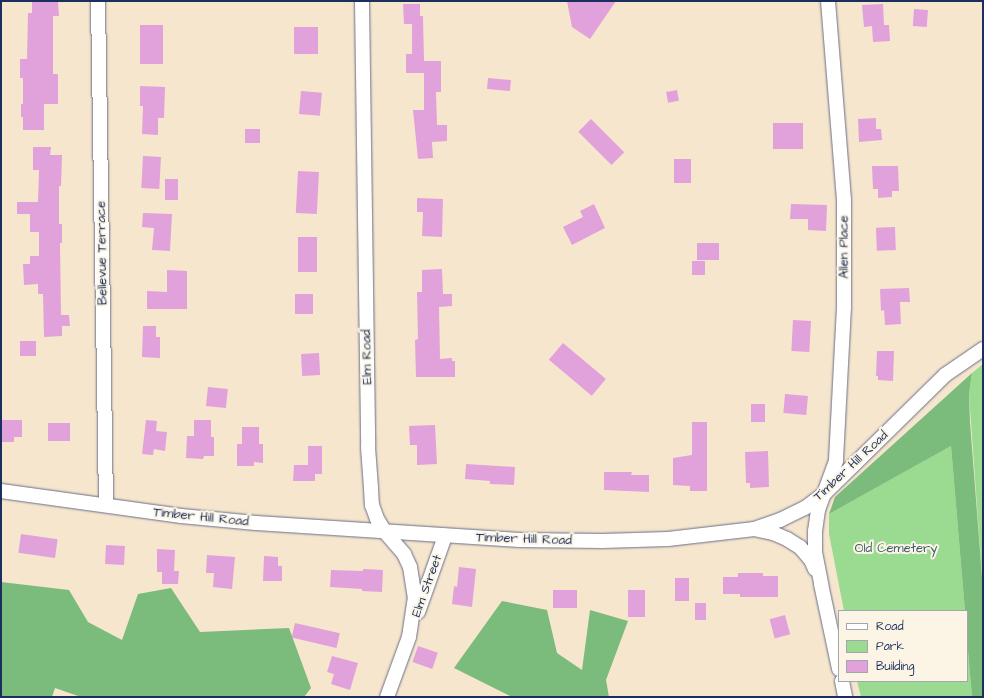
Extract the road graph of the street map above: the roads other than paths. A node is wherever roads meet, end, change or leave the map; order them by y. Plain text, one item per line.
1 (98, 1) edge
2 (362, 1) edge
3 (828, 1) edge
4 (983, 349) edge
5 (1, 490) edge
6 (826, 492) junction
7 (106, 505) junction
8 (754, 529) junction
9 (385, 532) junction
10 (445, 536) junction
11 (821, 584) junction
12 (409, 637) junction
13 (838, 664) edge
14 (842, 682) edge
15 (387, 697) edge
16 (845, 697) edge

1 - 7 street, Bellevue Terrace
2 - 9 street, Elm Road
3 - 6 street, Allen Place
4 - 6 street, Timber Hill Road
5 - 7 street, Timber Hill Road
6 - 8 street, Timber Hill Road
6 - 11 street, Allen Place
7 - 9 street, Timber Hill Road
8 - 10 street, Timber Hill Road
8 - 11 street
9 - 10 street, Timber Hill Road
9 - 12 street, Elm Road
10 - 12 street, Elm Street
11 - 13 street
12 - 15 street, Elm Road
14 - 16 street

